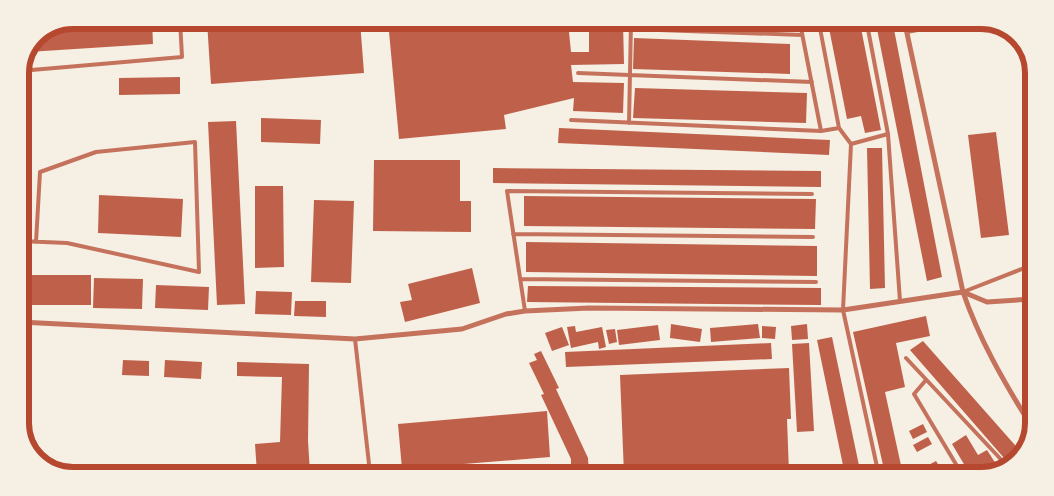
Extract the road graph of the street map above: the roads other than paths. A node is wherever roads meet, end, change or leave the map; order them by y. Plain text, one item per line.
1 (180, 29) edge
2 (631, 29) joint
3 (801, 29) edge
4 (820, 29) edge
5 (868, 29) edge
6 (906, 29) edge
7 (923, 29) edge
8 (907, 32) junction
9 (802, 35) junction
10 (29, 70) edge
11 (578, 73) dead end
12 (630, 76) junction
13 (812, 82) junction
14 (571, 120) dead end
15 (629, 122) junction
16 (838, 128) junction
17 (821, 131) junction
18 (888, 134) junction
19 (851, 144) junction
20 (812, 194) dead end
21 (514, 234) junction
22 (814, 237) dead end
23 (29, 242) edge
24 (36, 242) junction
25 (1025, 268) edge
26 (520, 279) junction
27 (816, 282) dead end
28 (963, 292) junction
29 (1025, 299) edge
30 (900, 300) junction
31 (843, 310) junction
32 (525, 311) junction
33 (29, 322) edge
34 (356, 339) junction
35 (906, 358) dead end
36 (926, 380) junction
37 (1025, 416) edge
38 (1003, 462) edge
39 (369, 467) edge
40 (877, 467) edge
41 (958, 467) edge

1 - 10 lane
2 - 9 lane
2 - 12 lane
3 - 9 lane
4 - 16 lane
5 - 18 lane
6 - 8 street
7 - 8 lane
8 - 28 street
9 - 13 lane
11 - 12 lane
12 - 13 lane
12 - 15 lane
13 - 17 lane
14 - 15 lane
15 - 17 lane
16 - 17 lane
16 - 19 lane
18 - 19 lane
18 - 30 lane
19 - 31 lane
20 - 21 lane
21 - 22 lane
21 - 26 lane
23 - 24 lane
24 - 24 lane
25 - 28 lane
26 - 27 lane
26 - 32 lane
28 - 29 street
28 - 30 street
28 - 37 street
30 - 31 street
31 - 32 street
31 - 40 lane
32 - 34 street
33 - 34 street
34 - 39 lane
35 - 36 lane
36 - 38 lane
36 - 41 lane

